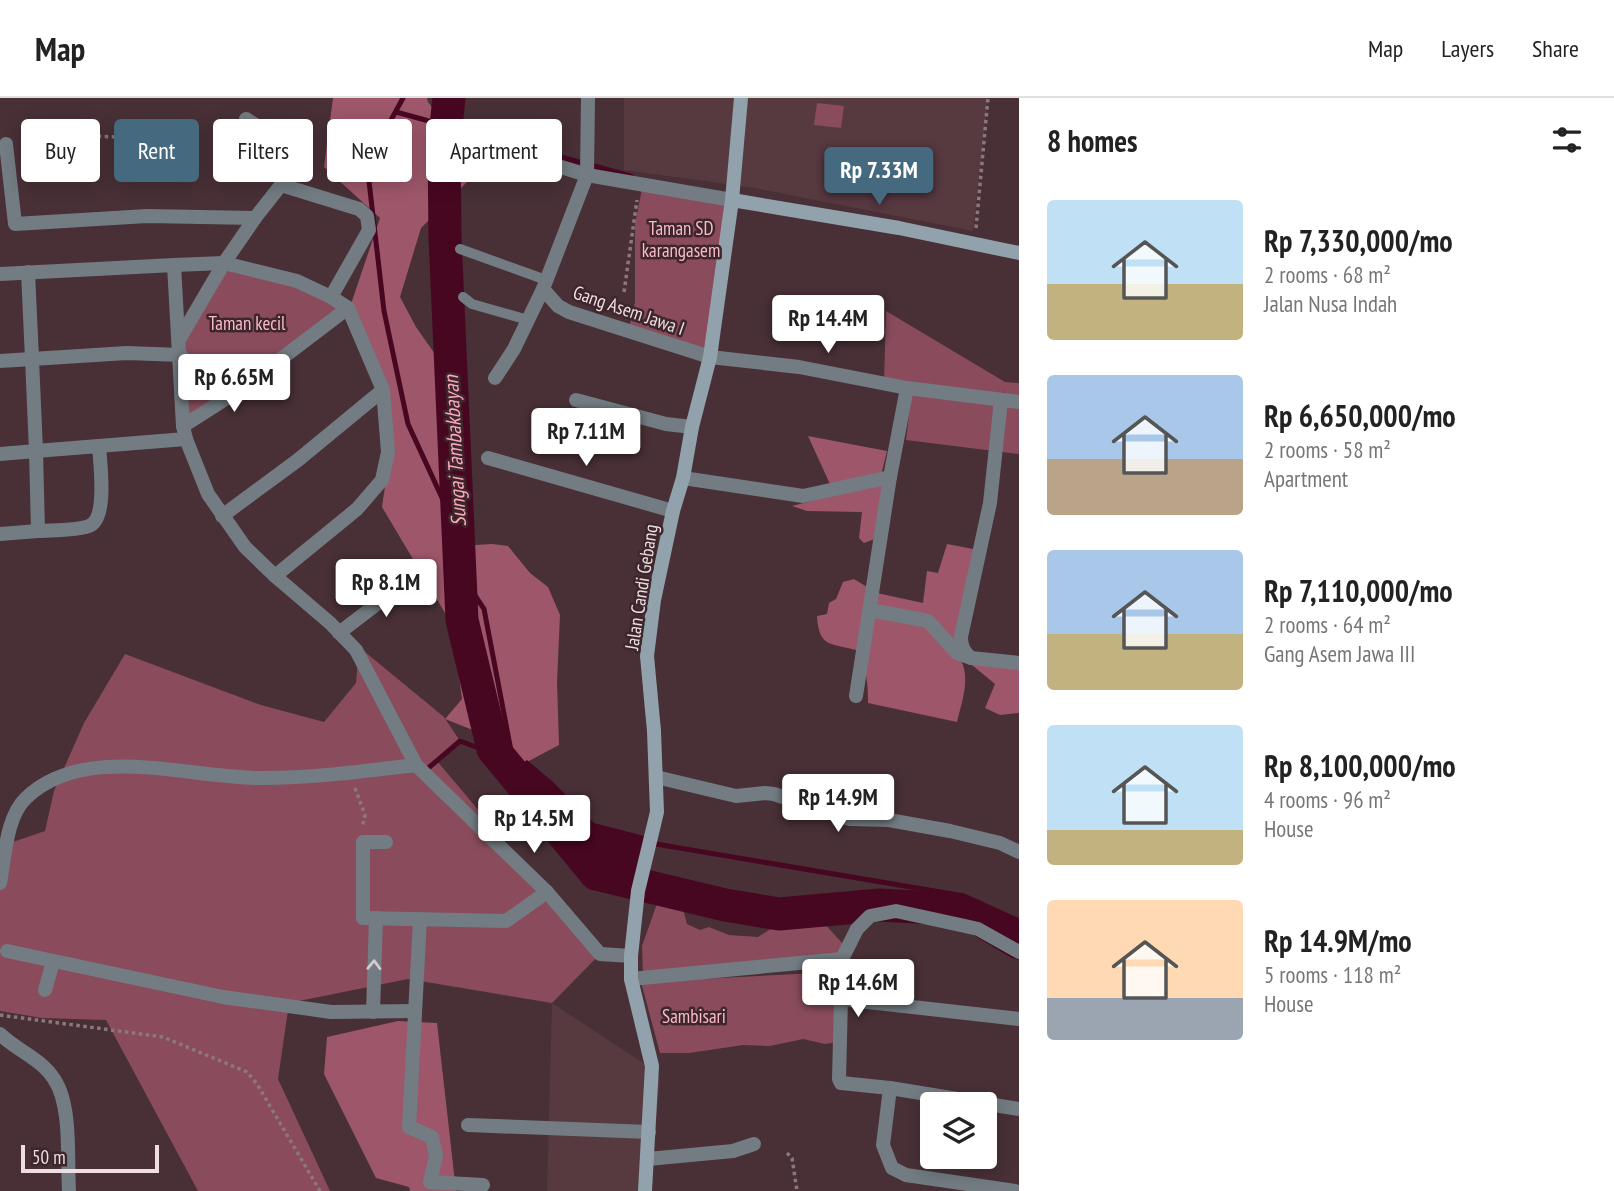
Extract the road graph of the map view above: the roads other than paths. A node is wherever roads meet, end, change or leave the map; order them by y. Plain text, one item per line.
1 (741, 98) edge
2 (584, 99) edge
3 (6, 144) road end
4 (562, 160) edge
5 (587, 166) junction
6 (282, 182) edge
7 (281, 185) junction
8 (732, 200) junction
9 (255, 218) junction
10 (0, 224) edge
11 (15, 224) junction
12 (460, 249) dead end
13 (1019, 253) edge
14 (225, 263) junction
15 (174, 265) junction
16 (28, 272) junction
17 (0, 274) edge
18 (545, 285) junction
19 (331, 297) junction
20 (463, 297) dead end
21 (348, 307) junction
22 (528, 320) junction
23 (180, 338) junction
24 (181, 355) junction
25 (710, 357) junction
26 (32, 359) junction
27 (0, 360) edge
28 (495, 379) dead end
29 (907, 388) junction
30 (383, 390) junction
31 (576, 400) dead end
32 (1001, 400) junction
33 (1019, 402) edge
34 (692, 427) junction
35 (185, 432) junction
36 (99, 446) junction
37 (36, 451) junction
38 (0, 454) edge
39 (488, 458) dead end
40 (890, 477) junction
41 (683, 478) junction
42 (673, 511) junction
43 (222, 516) junction
44 (38, 531) junction
45 (0, 534) edge
46 (275, 576) junction
47 (412, 577) dead end
48 (870, 610) junction
49 (339, 633) junction
50 (971, 658) junction
51 (1019, 663) edge
52 (856, 696) dead end
53 (418, 767) junction
54 (656, 777) junction
55 (386, 842) dead end
56 (1019, 852) edge
57 (0, 883) edge
58 (547, 891) junction
59 (376, 918) junction
60 (420, 919) junction
61 (7, 951) dead end
62 (1019, 952) edge
63 (631, 956) junction
64 (842, 959) junction
65 (53, 962) junction
66 (631, 979) junction
67 (45, 990) dead end
68 (841, 999) junction
69 (415, 1011) junction
70 (373, 1012) junction
71 (1019, 1019) edge
72 (0, 1034) edge
73 (890, 1088) junction
74 (1019, 1109) edge
75 (468, 1125) dead end
76 (649, 1132) junction
77 (754, 1144) dead end
78 (648, 1159) junction
79 (483, 1185) dead end
80 (69, 1191) edge
81 (645, 1191) edge
82 (1015, 1191) edge

1 - 8 main road, Jalan Candi Gebang
2 - 5 street
3 - 11 street
4 - 5 street
5 - 8 street
5 - 18 street
6 - 7 street
7 - 9 street
7 - 19 street
8 - 13 main road
8 - 25 main road, Jalan Candi Gebang
9 - 11 street
9 - 14 street
10 - 11 street
12 - 18 lane
14 - 15 street
14 - 19 street
14 - 23 street
15 - 16 street
15 - 23 street
16 - 17 street
16 - 26 street
18 - 22 street
18 - 25 street, Gang Asem Jawa I
19 - 21 street
20 - 22 lane
21 - 30 street
21 - 35 street
22 - 28 street
23 - 24 street
24 - 26 street
24 - 35 street
25 - 29 street, Gang Asem Jawa I
25 - 34 main road, Jalan Candi Gebang
26 - 27 street
26 - 37 street
29 - 32 street, Gang Asem Jawa I
29 - 40 street
30 - 43 street
30 - 46 street
31 - 34 street
32 - 33 street, Gang Asem Jawa I
32 - 50 street
34 - 41 main road, Jalan Candi Gebang
35 - 36 street
35 - 43 street
36 - 37 street
36 - 44 street
37 - 38 street
37 - 44 street
39 - 42 street
40 - 41 street
40 - 48 street
41 - 42 main road, Jalan Candi Gebang
42 - 54 main road, Jalan Candi Gebang
43 - 46 street
44 - 45 street
46 - 49 street
47 - 49 street
48 - 50 street
48 - 52 street
49 - 53 street
50 - 51 street
53 - 57 street
53 - 58 street
54 - 56 street
54 - 63 main road, Jalan Candi Gebang
55 - 59 street
58 - 60 street
58 - 63 street
59 - 60 street
70 -> 59 street
60 - 69 street
61 - 65 street
62 - 64 street
63 - 66 main road, Jalan Candi Gebang
64 - 66 street
64 - 68 street
65 - 67 street
65 - 70 street
66 - 76 main road, Jalan Candi Gebang
68 - 71 street
68 - 73 street
69 - 70 street
69 - 79 street
72 - 80 street
73 - 74 street
73 - 82 street
75 - 76 street
76 - 78 main road, Jalan Candi Gebang
77 - 78 street
78 - 81 main road, Jalan Candi Gebang

